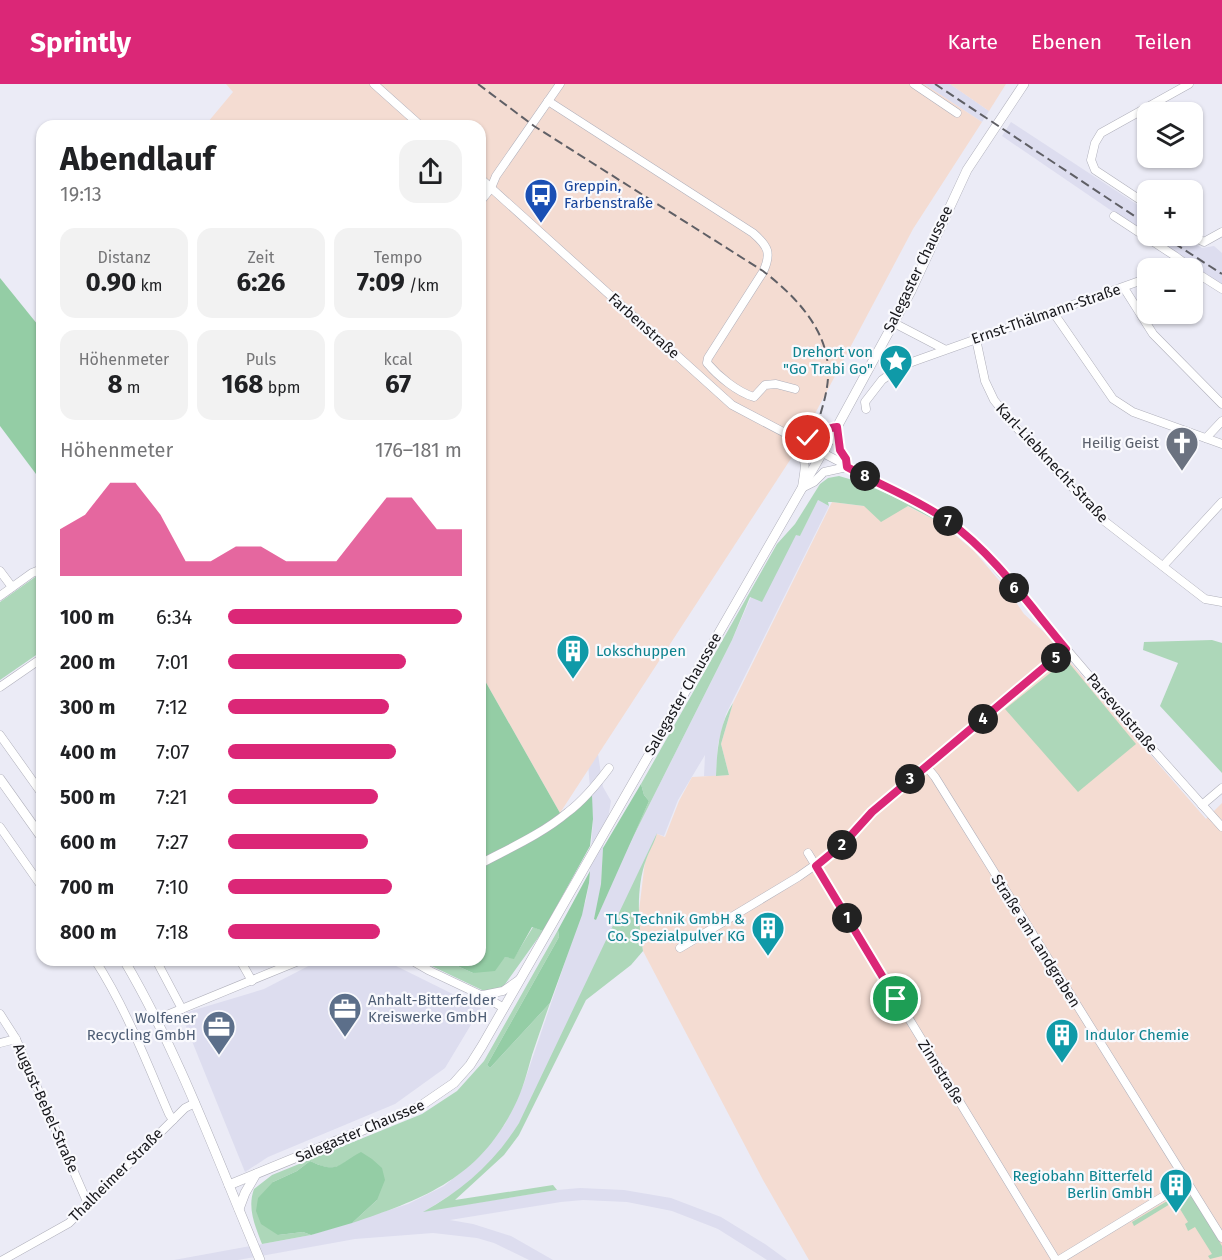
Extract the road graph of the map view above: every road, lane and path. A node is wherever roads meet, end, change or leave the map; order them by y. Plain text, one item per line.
1 (374, 84) edge
2 (560, 84) edge
3 (914, 84) edge
4 (1024, 84) edge
5 (1189, 84) edge
6 (548, 101) junction
7 (957, 113) dead end
8 (414, 120) edge
9 (486, 183) edge
10 (491, 188) junction
11 (486, 194) edge
12 (1137, 199) edge
13 (1114, 216) dead end
14 (1220, 235) edge
15 (1203, 242) edge
16 (1177, 258) edge
17 (1203, 276) edge
18 (1137, 283) edge
19 (1124, 288) junction
20 (1222, 289) edge
21 (1053, 312) junction
22 (894, 323) junction
23 (976, 339) junction
24 (944, 349) junction
25 (795, 389) dead end
26 (1222, 404) edge
27 (866, 409) dead end
28 (1222, 421) edge
29 (837, 427) junction
30 (790, 436) junction
31 (1206, 438) junction
32 (1222, 444) edge
33 (822, 453) junction
34 (847, 467) junction
35 (802, 488) junction
36 (1222, 502) edge
37 (1163, 566) junction
38 (0, 571) edge
39 (36, 571) edge
40 (12, 587) junction
41 (0, 596) edge
42 (1222, 602) edge
43 (1066, 649) junction
44 (36, 662) edge
45 (0, 687) edge
46 (0, 735) edge
47 (926, 766) junction
48 (609, 768) dead end
49 (0, 779) edge
50 (36, 786) edge
51 (1222, 788) edge
52 (1202, 805) junction
53 (0, 827) edge
54 (1222, 827) edge
55 (36, 830) edge
56 (808, 853) dead end
57 (486, 861) edge
58 (816, 866) junction
59 (36, 878) edge
60 (680, 948) dead end
61 (98, 966) edge
62 (127, 966) edge
63 (159, 966) edge
64 (243, 966) edge
65 (288, 966) edge
66 (421, 966) edge
67 (520, 980) junction
68 (252, 981) junction
69 (481, 995) junction
70 (504, 1008) junction
71 (182, 1009) junction
72 (0, 1014) edge
73 (167, 1015) dead end
74 (16, 1038) junction
75 (0, 1043) edge
76 (195, 1103) junction
77 (173, 1120) junction
78 (256, 1174) junction
79 (1187, 1182) junction
80 (229, 1185) junction
81 (88, 1204) junction
82 (239, 1209) junction
83 (1222, 1238) edge
84 (3, 1260) edge
85 (260, 1260) edge
86 (1058, 1260) edge

1 - 8 street
2 - 6 street
3 - 7 street
4 - 22 main road, Salegaster Chaussee
5 - 12 street
6 - 10 street
6 - 25 street
9 - 10 street, Farbenstraße
10 - 11 street
10 - 30 street, Farbenstraße
13 - 16 street
14 - 15 street
17 - 20 street
18 - 19 street, Ernst-Thälmann-Straße
19 - 21 street, Ernst-Thälmann-Straße
19 - 26 street
21 - 23 street, Ernst-Thälmann-Straße
21 - 31 street
22 - 24 street
22 - 29 main road, Salegaster Chaussee
23 - 24 street, Ernst-Thälmann-Straße
23 - 37 street, Karl-Liebknecht-Straße
24 - 27 street, Ernst-Thälmann-Straße
28 - 31 street
29 - 30 street
29 - 33 main road, Salegaster Chaussee
29 - 34 street
30 - 33 street, Farbenstraße
30 - 35 street
31 - 32 street
33 - 34 street, Parsevalstraße
33 - 35 main road, Salegaster Chaussee
34 - 35 street
34 - 43 street, Parsevalstraße
35 - 67 main road, Salegaster Chaussee
36 - 37 street
37 - 42 street, Karl-Liebknecht-Straße
38 - 40 street
39 - 40 street
40 - 41 street
43 - 47 street
43 - 52 street, Parsevalstraße
44 - 45 street
46 - 50 street
47 - 58 street
47 - 79 street, Straße am Landgraben
48 - 57 street
49 - 55 main road
51 - 52 street
52 - 54 street, Parsevalstraße
53 - 59 street
56 - 58 street, Zinnstraße
58 - 60 street
58 - 86 street, Zinnstraße
61 - 77 street
62 - 76 main road
63 - 71 street
64 - 68 street
65 - 68 street
66 - 69 street
67 - 69 street
67 - 70 main road, Salegaster Chaussee
68 - 71 street
69 - 70 street
70 - 78 main road, Salegaster Chaussee
71 - 73 street
72 - 74 street, August-Bebel-Straße
74 - 75 street
74 - 81 street, August-Bebel-Straße
76 - 77 street, Thalheimer Straße
76 - 80 main road
77 - 81 street, Thalheimer Straße
78 - 80 main road, Salegaster Chaussee
78 - 82 main road
79 - 83 street, Straße am Landgraben
79 - 86 street
80 - 82 main road
81 - 84 street, Thalheimer Straße
82 - 85 main road

